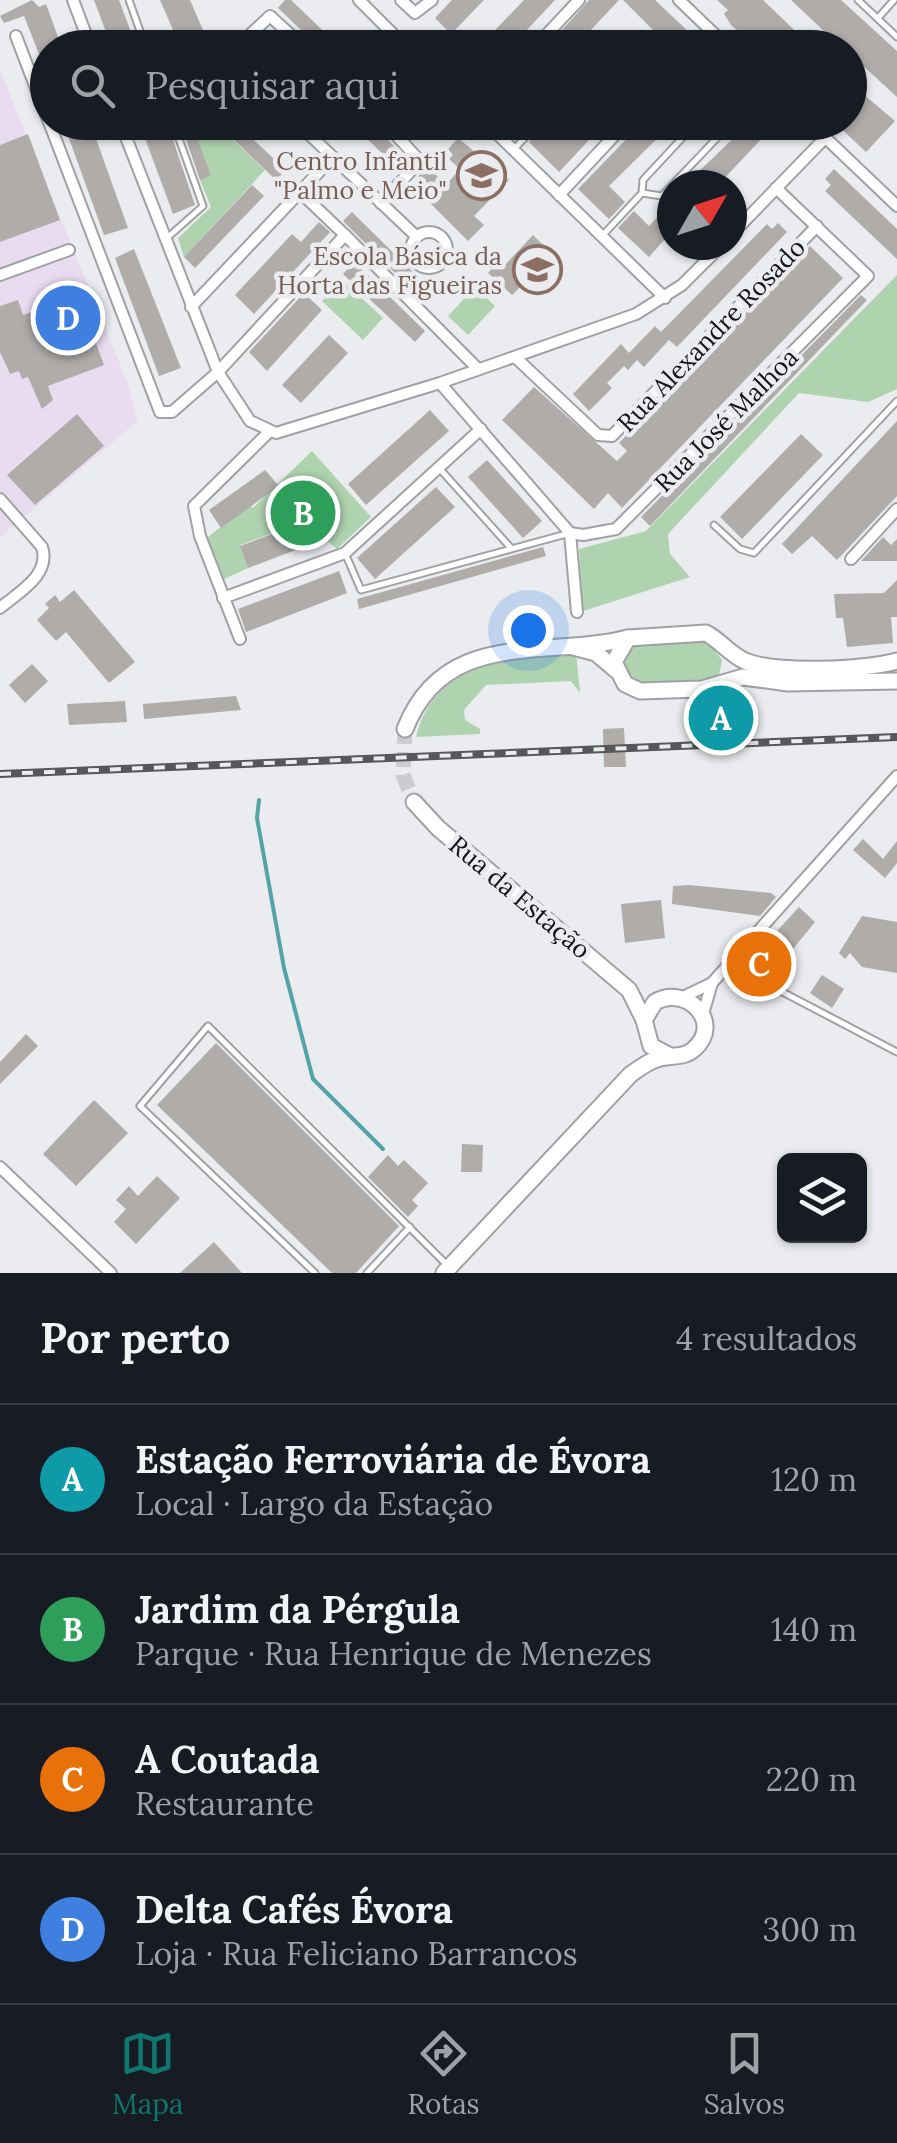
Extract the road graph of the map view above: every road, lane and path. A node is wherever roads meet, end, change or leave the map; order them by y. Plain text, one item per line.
1 (73, 0) edge
2 (129, 0) edge
3 (358, 0) edge
4 (401, 0) edge
5 (432, 0) edge
6 (578, 0) edge
7 (858, 0) edge
8 (894, 0) edge
9 (683, 1) edge
10 (878, 18) junction
11 (84, 30) edge
12 (140, 30) edge
13 (253, 30) edge
14 (285, 30) edge
15 (389, 30) edge
16 (550, 30) edge
17 (711, 30) edge
18 (16, 36) dead end
19 (897, 37) edge
20 (30, 73) edge
21 (55, 140) edge
22 (127, 140) edge
23 (179, 140) edge
24 (314, 140) edge
25 (401, 140) edge
26 (503, 140) edge
27 (523, 140) edge
28 (610, 140) edge
29 (681, 140) edge
30 (714, 140) edge
31 (823, 140) edge
32 (827, 140) edge
33 (513, 150) junction
34 (333, 158) junction
35 (686, 170) edge
36 (776, 188) junction
37 (300, 193) junction
38 (642, 193) junction
39 (559, 195) junction
40 (657, 195) edge
41 (381, 203) junction
42 (897, 206) edge
43 (747, 218) edge
44 (816, 226) junction
45 (344, 235) junction
46 (416, 236) dead end
47 (602, 236) junction
48 (165, 239) junction
49 (69, 250) dead end
50 (706, 260) edge
51 (0, 275) edge
52 (666, 298) junction
53 (192, 307) junction
54 (514, 357) junction
55 (478, 369) junction
56 (218, 372) junction
57 (440, 383) junction
58 (897, 401) edge
59 (480, 430) junction
60 (270, 432) junction
61 (438, 468) junction
62 (0, 499) edge
63 (897, 509) edge
64 (714, 525) dead end
65 (570, 532) junction
66 (511, 548) junction
67 (345, 553) junction
68 (851, 559) dead end
69 (223, 598) junction
70 (0, 608) edge
71 (577, 612) dead end
72 (628, 638) junction
73 (240, 639) dead end
74 (719, 642) junction
75 (559, 646) junction
76 (897, 661) edge
77 (616, 670) junction
78 (897, 681) edge
79 (709, 687) junction
80 (405, 729) tunnel mouth
81 (897, 776) edge
82 (414, 802) tunnel mouth
83 (729, 964) junction
84 (712, 983) junction
85 (629, 990) junction
86 (684, 997) junction
87 (663, 998) junction
88 (702, 1014) junction
89 (645, 1028) junction
90 (897, 1052) edge
91 (670, 1056) junction
92 (630, 1075) junction
93 (0, 1167) edge
94 (410, 1228) junction
95 (446, 1270) edge
96 (111, 1273) edge
97 (315, 1273) edge
98 (367, 1273) edge

1 - 11 street
2 - 12 lane
3 - 15 street
4 - 5 street
6 - 16 street
7 - 10 lane
8 - 10 lane
9 - 17 street
10 - 19 lane
13 - 14 street
18 - 20 street
21 - 56 street
22 - 48 street
23 - 48 lane
24 - 34 street
25 - 41 street
26 - 33 street
27 - 33 lane
28 - 39 street
29 - 38 lane
30 - 35 lane
31 - 36 street
32 - 42 street
33 - 39 street
34 - 37 street
34 - 41 street
36 - 43 street
36 - 44 street
37 - 45 street
37 - 53 street
38 - 40 lane
38 - 47 lane
39 - 47 street
41 - 46 street
44 - 54 street, Rua Alexandre Rosado
44 - 65 street, Rua José Malhoa
45 - 55 street
45 - 56 street
47 - 52 street
48 - 53 street
49 - 51 street
50 - 52 street
52 - 54 street
53 - 56 street
54 - 55 street
55 - 57 street
56 - 60 street
57 - 59 street
57 - 60 street
58 - 64 lane
59 - 61 street
59 - 65 street
60 - 69 street
61 - 66 lane
61 - 67 street
62 - 70 street
63 - 68 street
65 - 66 lane
65 - 71 street
66 - 67 lane
67 - 69 street
69 - 73 street
72 - 74 street
72 - 75 street
72 - 77 street
74 - 76 street
74 - 79 street
75 - 77 street
75 - 80 street
77 - 79 street
78 - 79 street
81 - 83 street
82 - 85 street, Rua da Estação
83 - 84 street
83 - 90 lane
84 - 86 street
84 - 88 street
85 - 87 street, Rua da Estação
85 - 89 street, Rua da Estação
86 - 87 street
86 - 88 street
87 - 89 street
88 - 91 street
89 - 91 street
89 - 92 street
91 - 92 street
92 - 95 street
93 - 96 street
94 - 95 lane
94 - 97 lane
94 - 98 lane

